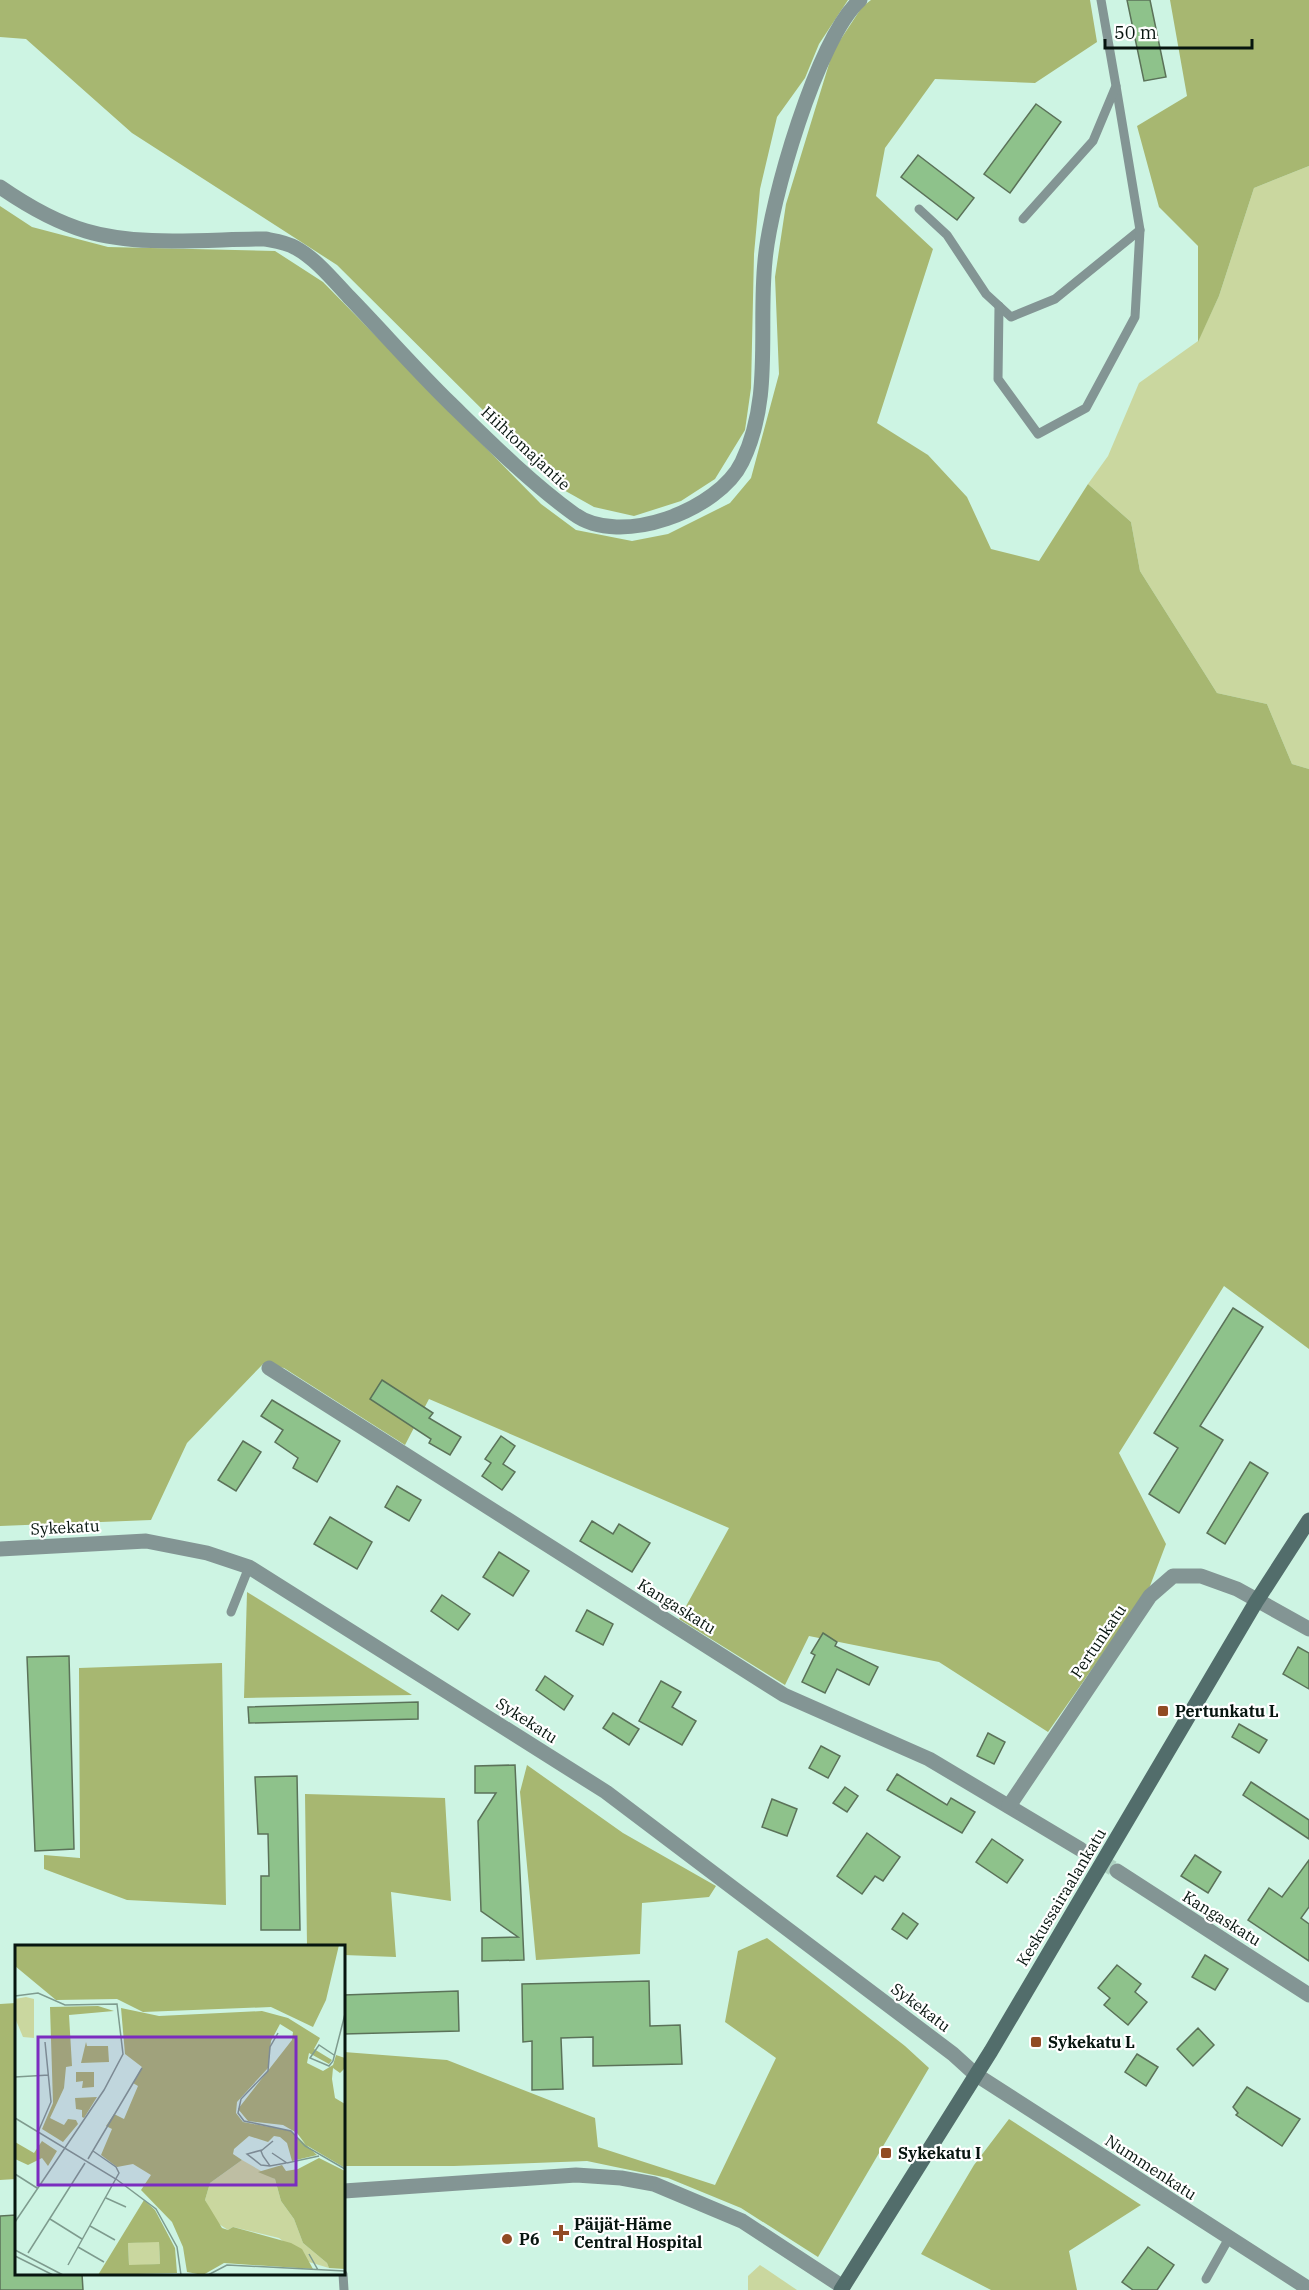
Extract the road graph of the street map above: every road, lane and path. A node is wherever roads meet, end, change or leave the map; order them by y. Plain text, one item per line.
1 (860, 0) edge
2 (1101, 0) edge
3 (1116, 86) junction
4 (0, 187) edge
5 (919, 209) dead end
6 (1023, 219) dead end
7 (1140, 230) junction
8 (999, 306) junction
9 (269, 1368) dead end
10 (1309, 1520) edge
11 (0, 1549) edge
12 (249, 1567) junction
13 (1256, 1602) junction
14 (231, 1612) dead end
15 (1309, 1629) edge
16 (1009, 1806) junction
17 (1080, 1849) tunnel mouth
18 (1117, 1871) tunnel mouth
19 (1309, 1995) edge
20 (975, 2074) junction
21 (345, 2191) edge
22 (1229, 2238) junction
23 (343, 2275) edge
24 (1206, 2279) dead end
25 (842, 2288) edge
26 (1309, 2289) edge
27 (344, 2290) edge

1 - 4 street, Hiihtomajantie
2 - 3 lane
3 - 6 lane
3 - 7 lane
5 - 8 lane
7 - 8 lane
7 - 8 lane
9 - 16 street, Kangaskatu
10 - 13 street, Keskussairaalankatu
11 - 12 street, Sykekatu
12 - 14 lane
12 - 20 street, Sykekatu
13 - 15 street, Pertunkatu
13 - 16 street, Pertunkatu
13 - 20 street, Keskussairaalankatu
16 - 17 street, Kangaskatu
18 - 19 street, Kangaskatu
20 - 22 street, Nummenkatu
20 - 25 street, Keskussairaalankatu
21 - 25 street
22 - 24 lane
22 - 26 street, Nummenkatu
23 - 27 lane

